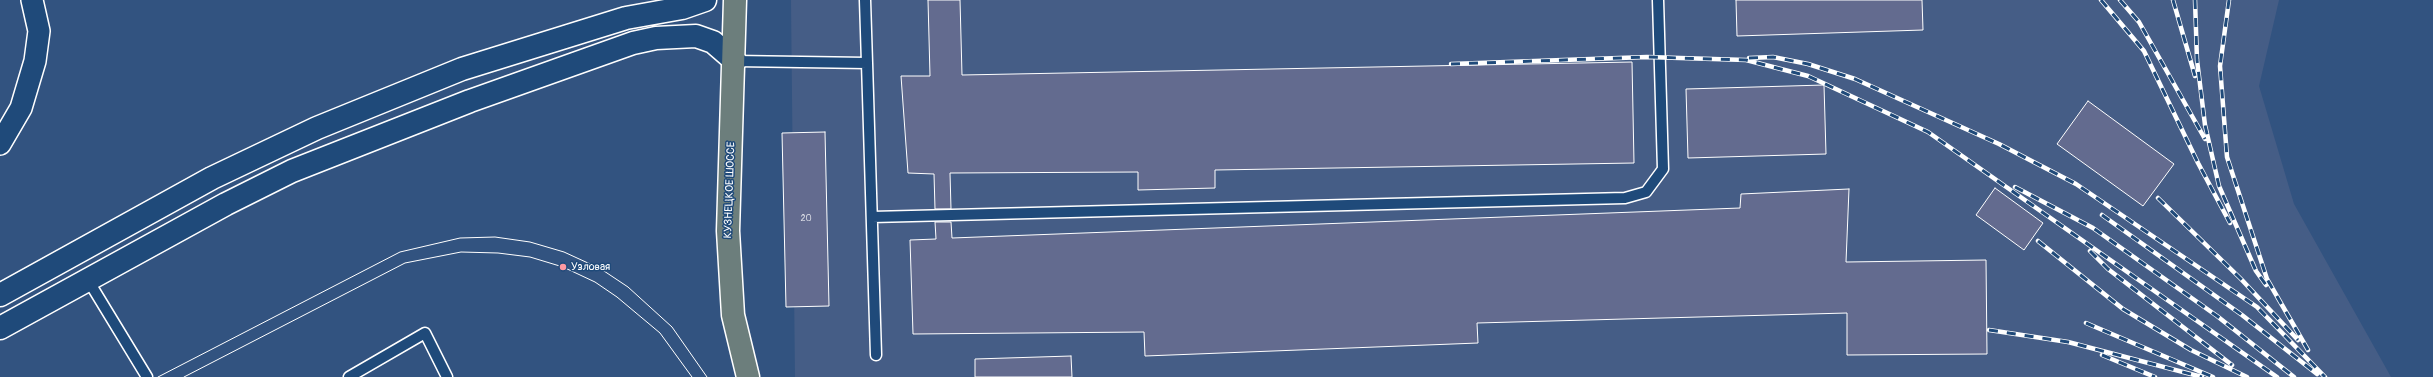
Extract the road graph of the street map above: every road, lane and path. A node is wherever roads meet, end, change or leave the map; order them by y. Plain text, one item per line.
1 (32, 0) edge
2 (705, 0) edge
3 (735, 0) edge
4 (865, 0) edge
5 (1658, 0) edge
6 (735, 61) junction
7 (867, 63) junction
8 (0, 144) edge
9 (872, 217) junction
10 (88, 280) junction
11 (0, 295) edge
12 (0, 328) edge
13 (876, 355) dead end
14 (147, 377) edge
15 (349, 377) edge
16 (447, 377) edge
17 (748, 377) edge

1 - 8 street
2 - 11 main road
3 - 6 main road, КУЗНЕЦКОЕ ШОССЕ
4 - 7 lane
5 - 9 lane
6 - 7 lane
6 - 10 main road
6 - 17 main road, КУЗНЕЦКОЕ ШОССЕ
7 - 9 lane
9 - 13 lane
10 - 12 main road
10 - 14 lane
15 - 16 lane

